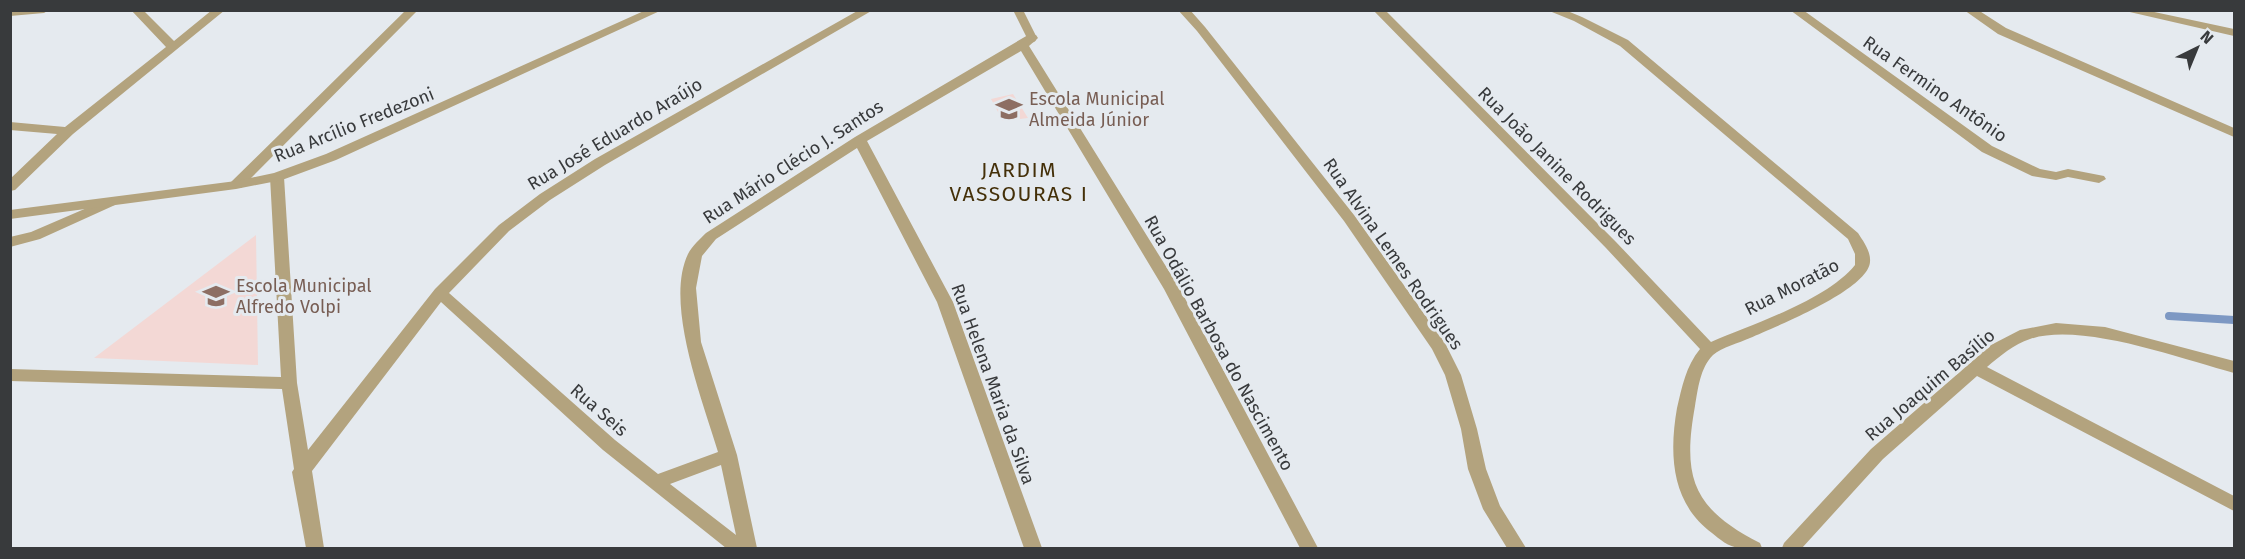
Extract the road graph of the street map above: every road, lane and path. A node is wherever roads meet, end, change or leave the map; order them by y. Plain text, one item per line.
1 (44, 10) edge
2 (136, 10) edge
3 (220, 10) edge
4 (413, 10) edge
5 (657, 10) edge
6 (868, 10) edge
7 (1018, 10) edge
8 (1183, 10) edge
9 (1378, 10) edge
10 (1552, 10) edge
11 (1795, 10) edge
12 (1970, 10) edge
13 (2126, 10) edge
14 (13, 12) edge
15 (2235, 33) edge
16 (1028, 41) junction
17 (172, 46) junction
18 (10, 126) edge
19 (68, 131) junction
20 (2235, 133) edge
21 (860, 140) junction
22 (277, 177) junction
23 (2099, 179) dead end
24 (236, 185) junction
25 (10, 187) edge
26 (110, 202) junction
27 (10, 215) edge
28 (10, 242) edge
29 (440, 293) junction
30 (1709, 349) junction
31 (1976, 368) junction
32 (2235, 368) edge
33 (10, 375) edge
34 (289, 382) junction
35 (728, 455) junction
36 (301, 472) junction
37 (655, 482) junction
38 (2235, 504) edge
39 (315, 549) edge
40 (739, 549) edge
41 (748, 549) edge
42 (1033, 549) edge
43 (1309, 549) edge
44 (1517, 549) edge
45 (1753, 549) edge
46 (1791, 549) edge

1 - 14 street
2 - 17 street
3 - 17 street
4 - 24 street
5 - 22 street, Rua Arcílio Fredezoni
6 - 29 street, Rua José Eduardo Araújo
7 - 16 lane
8 - 44 street, Rua Alvina Lemes Rodrigues
9 - 30 street, Rua João Janine Rodrigues
10 - 30 street, Rua Moratão
11 - 23 street, Rua Fermino Antônio
12 - 20 street
13 - 15 street
16 - 21 street, Rua Mário Clécio J. Santos
16 - 43 street, Rua Odálio Barbosa do Nascimento
17 - 19 street
18 - 19 street
19 - 25 street
21 - 35 street, Rua Mário Clécio J. Santos
21 - 42 street, Rua Helena Maria da Silva
22 - 24 street, Rua Arcílio Fredezoni
22 - 34 street
24 - 26 street, Rua Arcílio Fredezoni
26 - 27 street, Rua Arcílio Fredezoni
26 - 28 street
29 - 36 street, Rua José Eduardo Araújo
29 - 37 street, Rua Seis
30 - 45 street
31 - 32 street, Rua Joaquim Basílio
31 - 38 street
31 - 46 street, Rua Joaquim Basílio
33 - 34 street
34 - 36 street
35 - 37 street
35 - 41 street, Rua Mário Clécio J. Santos
36 - 39 street
37 - 40 street, Rua Seis

